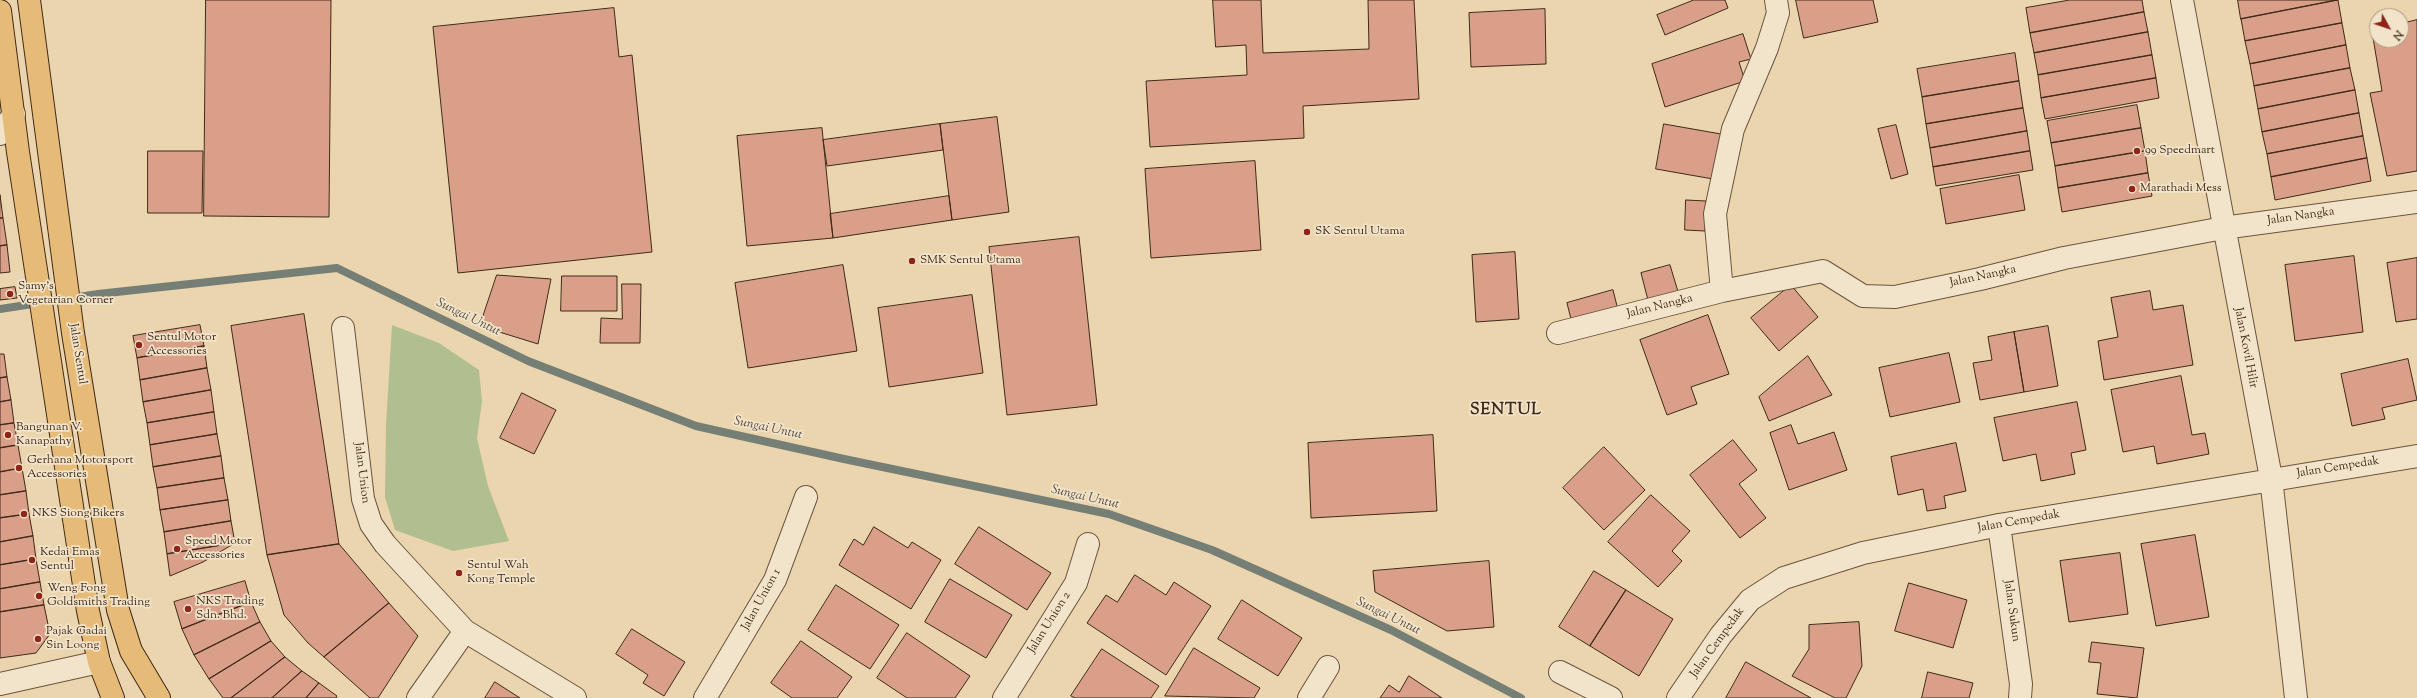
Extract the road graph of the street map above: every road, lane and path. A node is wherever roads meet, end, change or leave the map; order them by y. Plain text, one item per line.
1 (29, 0) edge
2 (1776, 0) edge
3 (2182, 0) edge
4 (0, 11) edge
5 (14, 114) junction
6 (0, 134) edge
7 (2417, 202) edge
8 (2223, 228) junction
9 (1722, 291) junction
10 (343, 328) dead end
11 (1558, 333) dead end
12 (2417, 456) edge
13 (2271, 478) junction
14 (806, 497) dead end
15 (1999, 525) junction
16 (1088, 544) dead end
17 (465, 631) junction
18 (99, 662) junction
19 (1328, 668) dead end
20 (1560, 672) dead end
21 (0, 684) edge
22 (113, 698) edge
23 (158, 698) edge
24 (418, 698) edge
25 (575, 698) edge
26 (705, 698) edge
27 (1004, 698) edge
28 (1309, 698) edge
29 (1611, 698) edge
30 (1678, 698) edge
31 (2020, 698) edge
32 (2296, 698) edge

1 - 23 main road, Jalan Sentul
2 - 9 street
3 - 8 street, Jalan Kovil Hilir
4 - 5 main road
5 - 6 street
5 - 18 main road
7 - 8 street, Jalan Nangka
8 - 9 street, Jalan Nangka
8 - 13 street, Jalan Kovil Hilir
9 - 11 street, Jalan Nangka
10 - 17 street, Jalan Union
12 - 13 street, Jalan Cempedak
13 - 15 street, Jalan Cempedak
13 - 32 street, Jalan Kovil Hilir
14 - 26 street, Jalan Union 1
15 - 30 street, Jalan Cempedak
15 - 31 street, Jalan Sukun
16 - 27 street, Jalan Union 2
17 - 24 street
17 - 25 street, Jalan Union
18 - 21 street
18 - 22 main road
19 - 28 street
20 - 29 street

